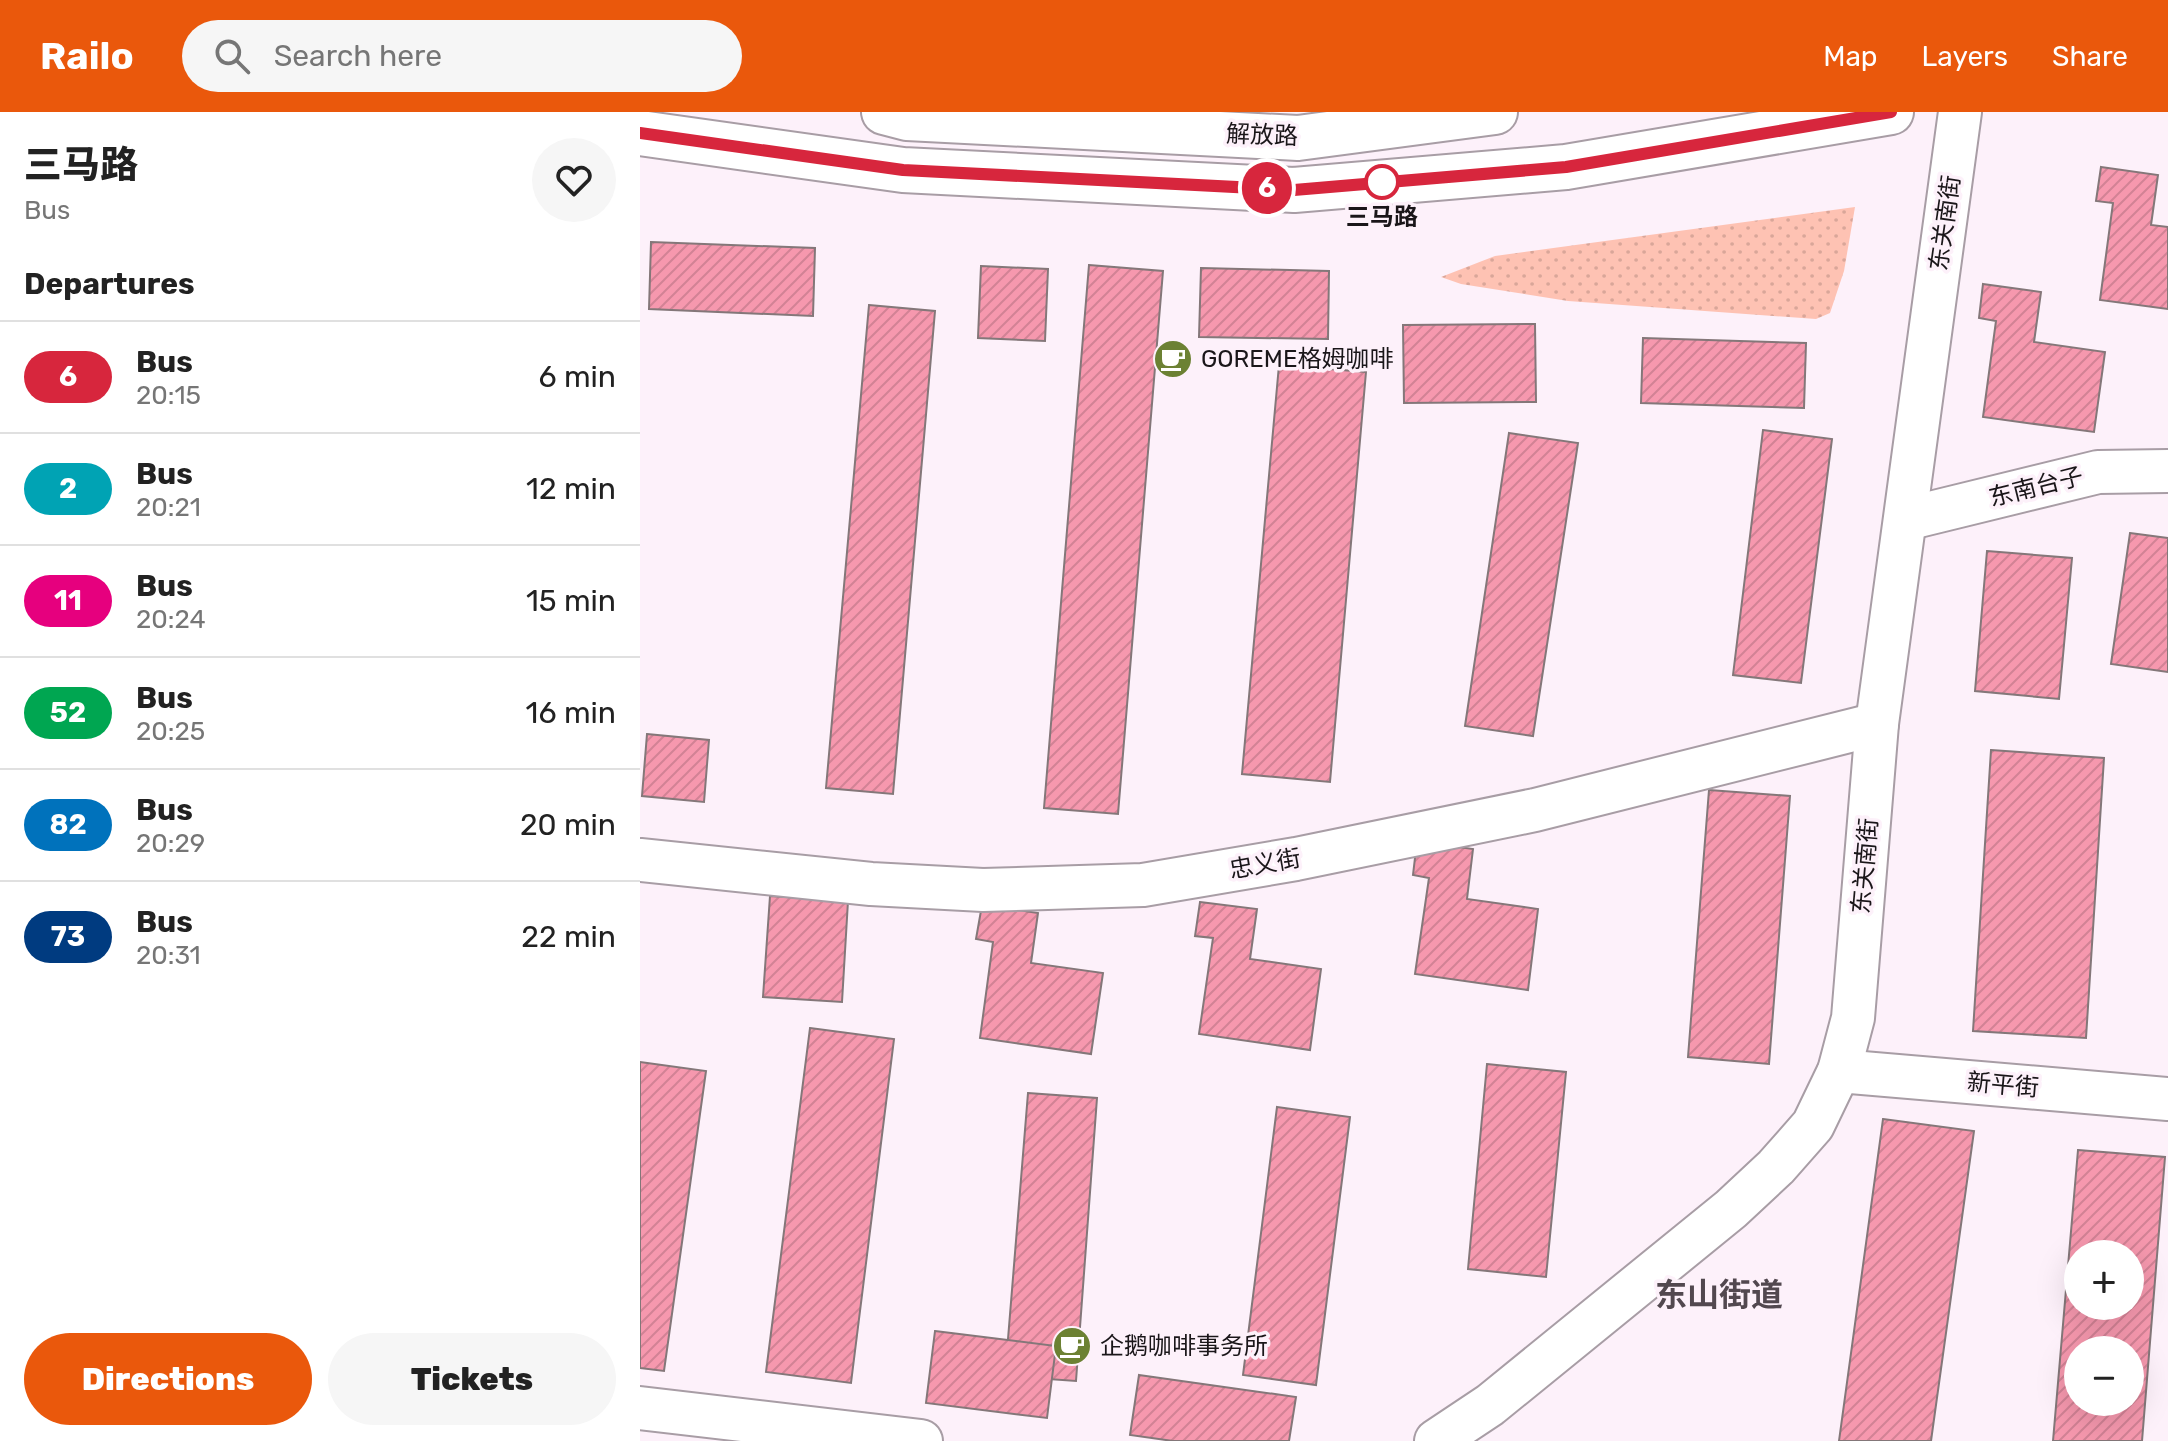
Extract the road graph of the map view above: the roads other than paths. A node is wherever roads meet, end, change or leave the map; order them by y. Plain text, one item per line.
1 (884, 112) edge
2 (1495, 112) edge
3 (1891, 112) edge
4 (1960, 112) edge
5 (640, 133) edge
6 (2168, 471) edge
7 (1906, 519) junction
8 (1877, 724) junction
9 (640, 860) edge
10 (1839, 1071) junction
11 (2168, 1099) edge
12 (640, 1408) edge
13 (921, 1441) edge
14 (1436, 1441) edge

1 - 2 main road, 解放路
3 - 5 main road
4 - 7 street, 东关南街
6 - 7 street, 东南台子
7 - 8 street, 东关南街
8 - 9 street, 忠义街
8 - 10 street, 东关南街
10 - 11 street, 新平街
10 - 14 street, 东关南街
12 - 13 street

